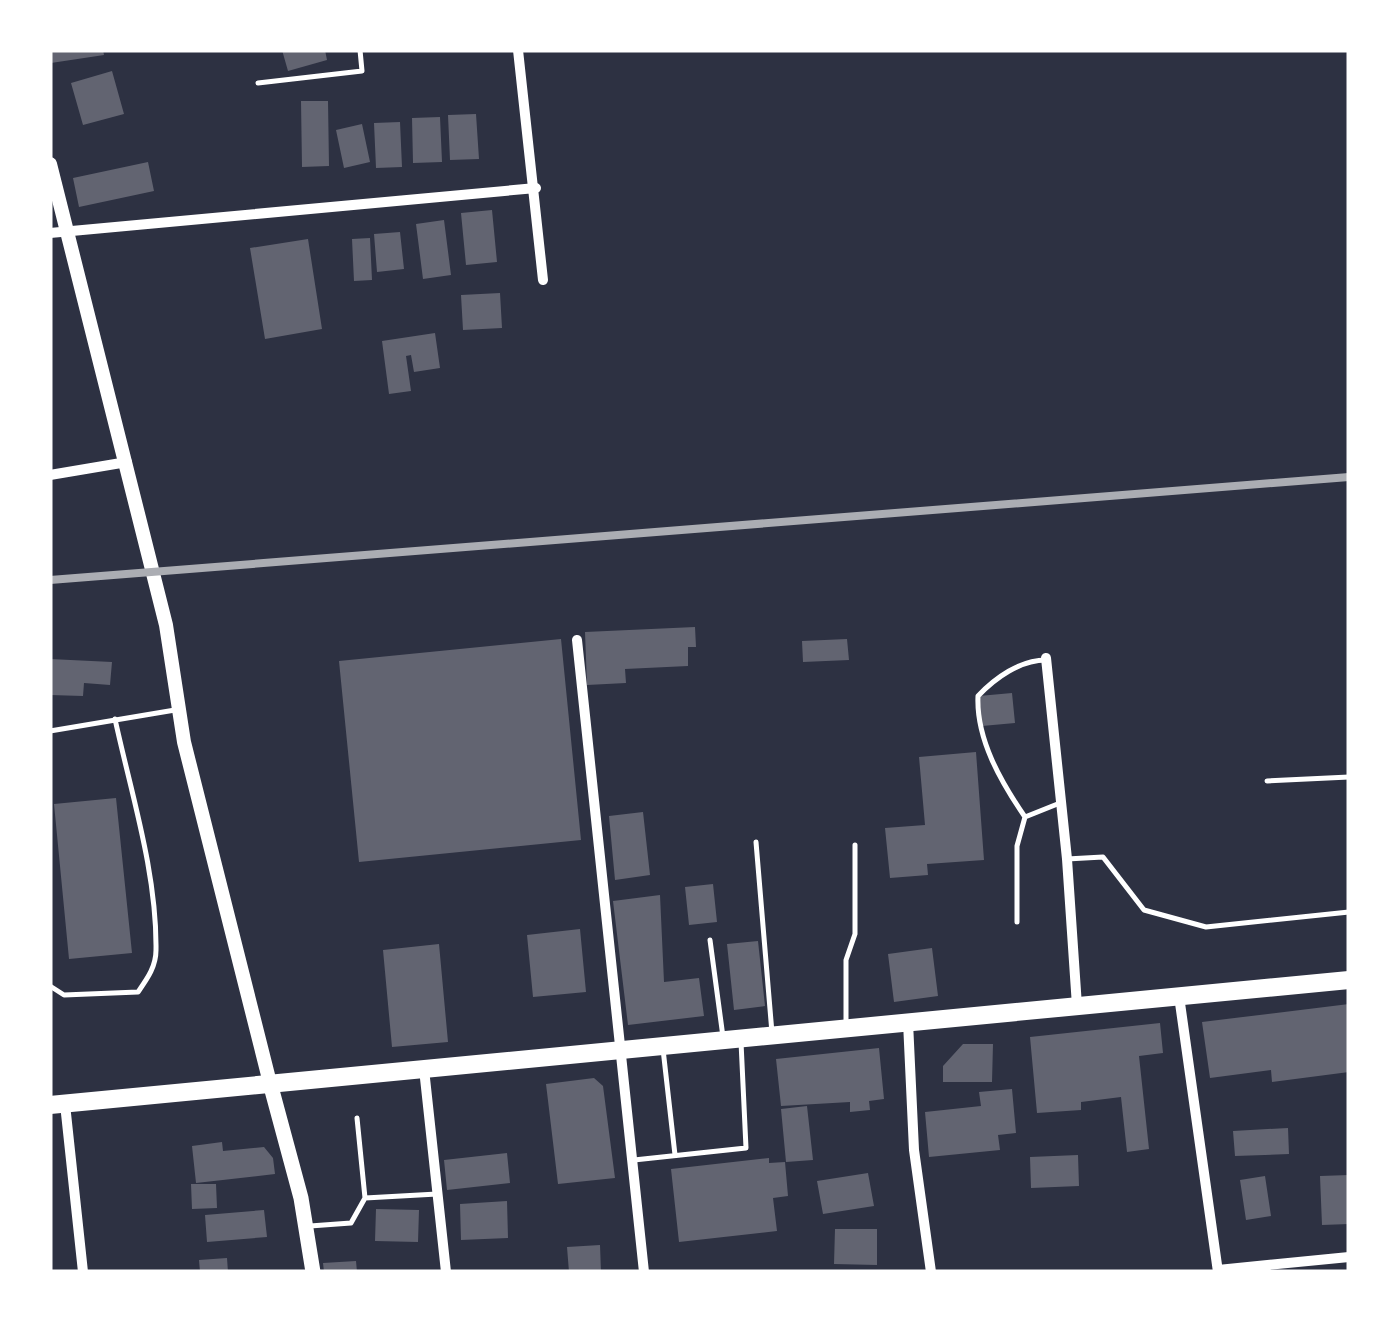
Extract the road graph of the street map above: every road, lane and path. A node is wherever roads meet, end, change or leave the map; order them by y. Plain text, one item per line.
1 (360, 50) edge
2 (518, 50) edge
3 (258, 83) dead end
4 (50, 164) edge
5 (536, 188) junction
6 (68, 232) junction
7 (50, 233) edge
8 (542, 280) dead end
9 (127, 462) junction
10 (50, 475) edge
11 (577, 640) dead end
12 (1046, 659) joint
13 (179, 710) junction
14 (115, 719) junction
15 (50, 730) edge
16 (1349, 776) edge
17 (1267, 781) dead end
18 (1060, 803) junction
19 (1026, 817) junction
20 (756, 842) dead end
21 (855, 845) dead end
22 (1068, 859) junction
23 (1349, 912) edge
24 (1017, 922) dead end
25 (710, 940) dead end
26 (1349, 980) edge
27 (50, 986) edge
28 (1179, 996) junction
29 (1077, 1006) junction
30 (908, 1022) junction
31 (846, 1028) junction
32 (772, 1036) junction
33 (732, 1040) junction
34 (662, 1046) junction
35 (618, 1051) junction
36 (424, 1069) junction
37 (270, 1083) junction
38 (58, 1105) edge
39 (357, 1118) dead end
40 (675, 1155) junction
41 (631, 1160) junction
42 (438, 1194) junction
43 (365, 1198) junction
44 (306, 1226) junction
45 (1349, 1257) edge
46 (1218, 1271) edge
47 (83, 1272) edge
48 (313, 1272) edge
49 (446, 1272) edge
50 (644, 1272) edge
51 (931, 1272) edge

1 - 3 lane
2 - 5 street
4 - 6 street
5 - 6 street
5 - 8 street
6 - 7 street
6 - 9 street
9 - 10 street
9 - 13 street
11 - 35 street
12 - 18 street
12 - 19 lane
13 - 14 lane
13 - 37 street
14 - 15 lane
14 - 27 lane
16 - 17 lane
18 - 19 lane
18 - 22 street
19 - 24 lane
20 - 32 lane
21 - 31 lane
22 - 23 lane
22 - 29 street
25 - 33 lane
26 - 28 main road
28 - 29 main road
28 - 46 street
29 - 30 main road
30 - 31 main road
30 - 51 street
31 - 32 main road
32 - 33 main road
33 - 34 main road
33 - 40 lane
34 - 35 main road
34 - 40 lane
35 - 36 main road
35 - 41 street
36 - 37 main road
36 - 42 street
37 - 38 main road
37 - 44 main road
38 - 47 street
39 - 43 lane
40 - 41 lane
41 - 50 street
42 - 43 lane
42 - 49 street
43 - 44 lane
44 - 48 main road
45 - 46 street

